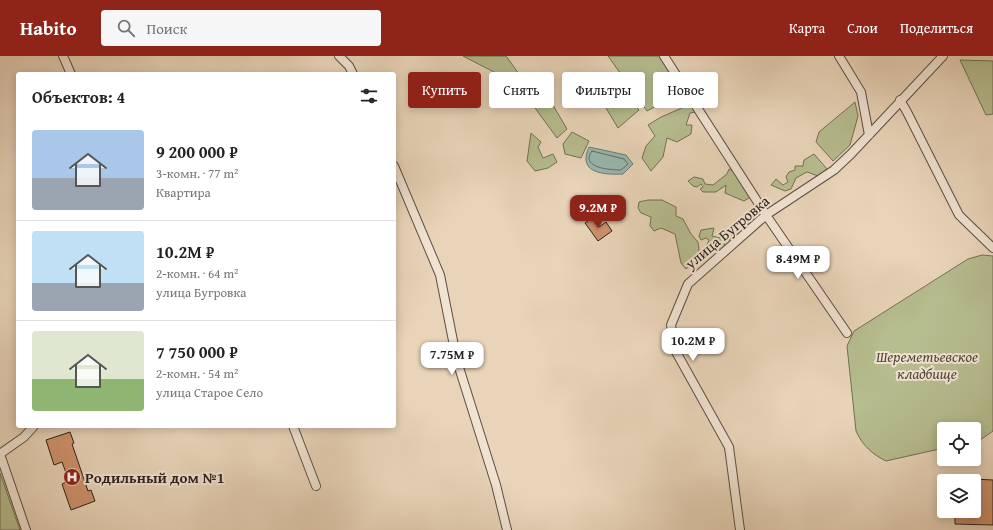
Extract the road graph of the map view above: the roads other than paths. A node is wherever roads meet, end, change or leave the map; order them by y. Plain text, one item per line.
1 (63, 56) edge
2 (339, 56) edge
3 (664, 56) edge
4 (839, 56) edge
5 (943, 56) edge
6 (70, 72) edge
7 (352, 72) edge
8 (900, 100) junction
9 (869, 135) junction
10 (396, 171) edge
11 (766, 215) junction
12 (993, 248) edge
13 (847, 333) dead end
14 (32, 428) edge
15 (294, 428) edge
16 (316, 486) dead end
17 (26, 530) edge
18 (507, 530) edge
19 (740, 530) edge

1 - 6 street
2 - 7 street
3 - 11 street
4 - 9 street
5 - 8 street, улица Бугровка
8 - 9 street, улица Бугровка
8 - 12 street
9 - 11 street, улица Бугровка
10 - 18 street
11 - 13 street
11 - 19 street, улица Бугровка
14 - 17 street
15 - 16 street

